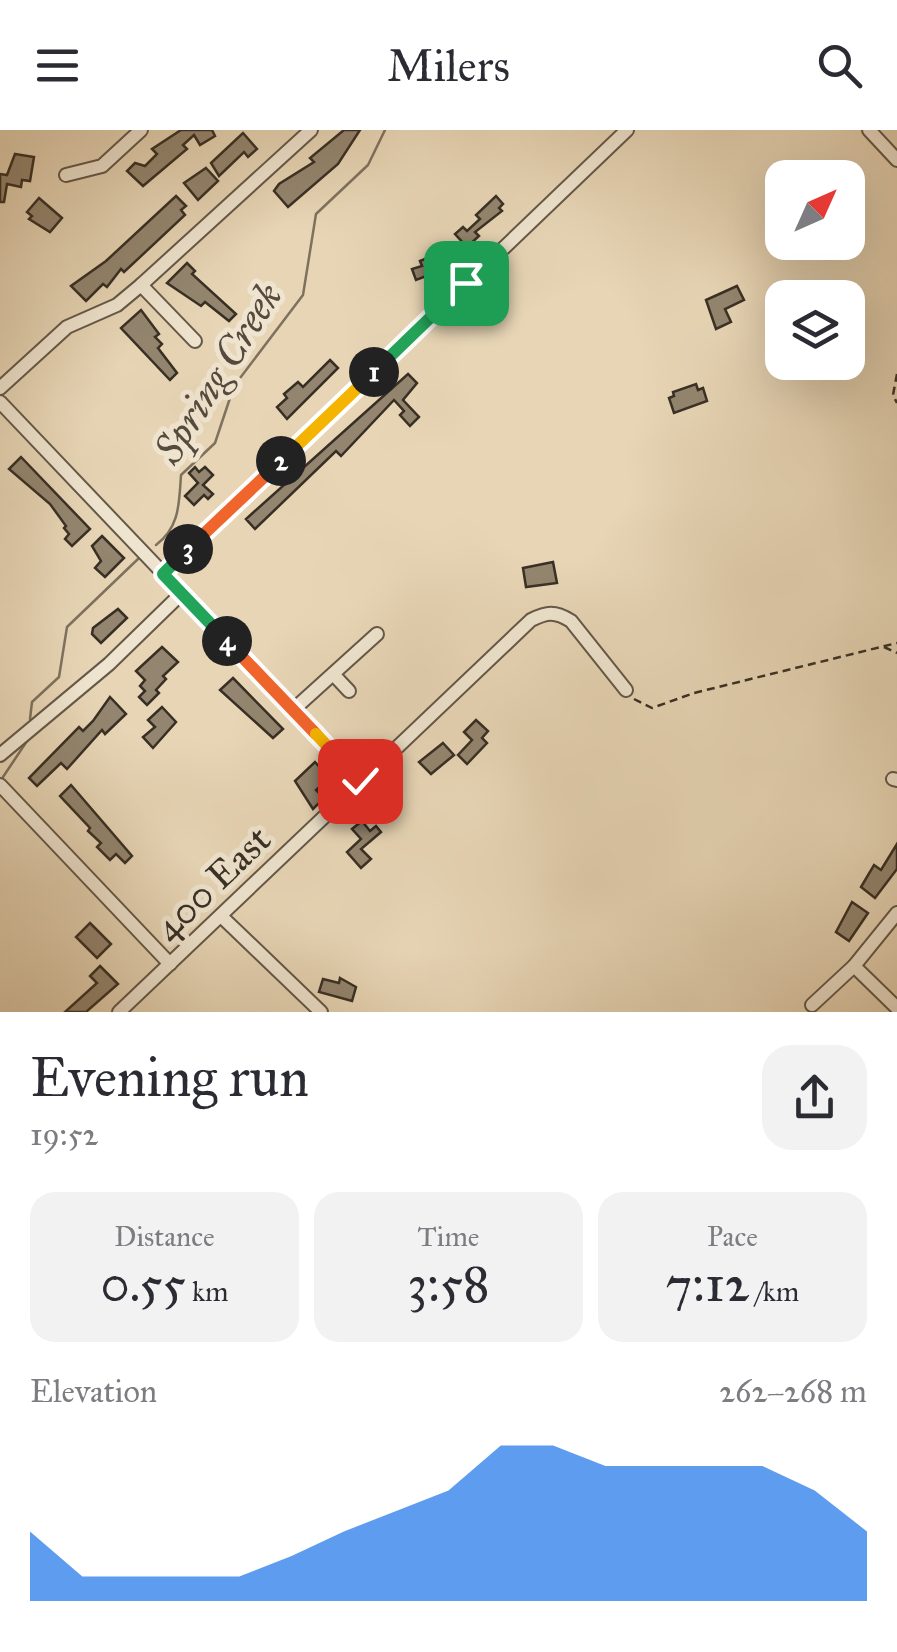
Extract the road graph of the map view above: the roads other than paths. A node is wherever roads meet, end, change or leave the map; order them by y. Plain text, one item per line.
1 (141, 130) edge
2 (311, 130) edge
3 (627, 130) edge
4 (869, 130) edge
5 (897, 160) edge
6 (66, 175) dead end
7 (141, 286) junction
8 (196, 341) dead end
9 (0, 388) edge
10 (0, 402) edge
11 (163, 574) junction
12 (182, 593) junction
13 (378, 634) dead end
14 (333, 674) junction
15 (626, 690) road end
16 (349, 691) dead end
17 (293, 710) junction
18 (0, 755) edge
19 (360, 781) junction
20 (0, 785) edge
21 (897, 913) edge
22 (221, 916) junction
23 (170, 964) junction
24 (854, 966) junction
25 (812, 1005) dead end
26 (897, 1008) edge
27 (119, 1012) edge
28 (321, 1012) edge

1 - 6 street
2 - 7 street
3 - 11 street
4 - 5 street
7 - 8 street
7 - 9 street
10 - 11 street
11 - 12 street
12 - 17 street
12 - 18 street
13 - 14 street
14 - 16 street
14 - 17 street
15 - 19 street, 400 East
17 - 19 street
19 - 22 street, 400 East
20 - 23 street
21 - 24 street
22 - 23 street, 400 East
22 - 28 street
23 - 27 street, 400 East
24 - 25 street
24 - 26 street

